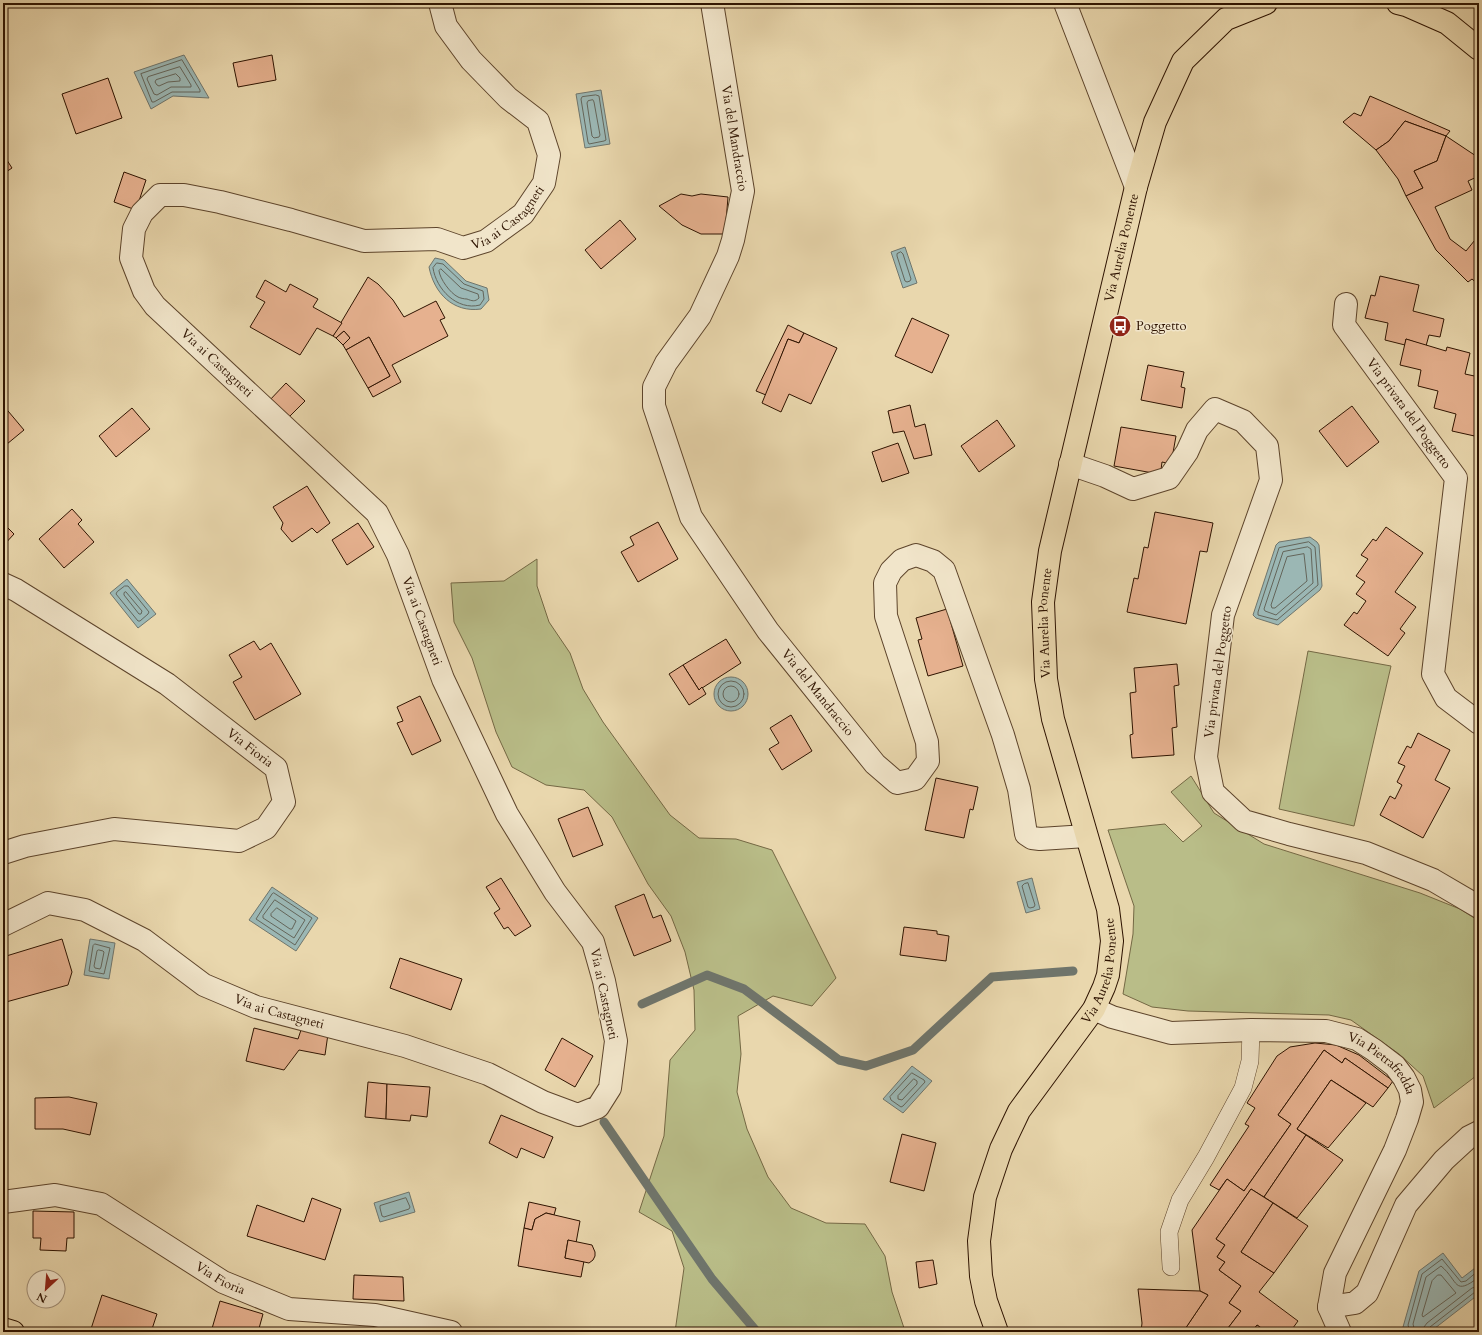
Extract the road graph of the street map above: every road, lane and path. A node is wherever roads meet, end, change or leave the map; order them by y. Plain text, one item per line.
1 (440, 3) edge
2 (712, 3) edge
3 (1064, 3) edge
4 (1266, 3) edge
5 (1398, 3) edge
6 (1479, 50) edge
7 (1136, 187) junction
8 (1346, 304) dead end
9 (1070, 464) junction
10 (3, 584) edge
11 (1479, 724) edge
12 (1086, 836) junction
13 (3, 853) edge
14 (1479, 907) edge
15 (3, 925) edge
16 (1094, 1009) junction
17 (1251, 1030) junction
18 (1479, 1132) edge
19 (3, 1202) edge
20 (1171, 1267) dead end
21 (1329, 1307) junction
22 (3, 1329) edge
23 (13, 1332) edge
24 (451, 1332) edge
25 (996, 1332) edge
26 (1340, 1332) edge

1 - 15 street, Via ai Castagneti
2 - 12 street, Via del Mandraccio
3 - 7 street
4 - 7 main road, Via Aurelia Ponente
5 - 6 main road
7 - 9 main road, Via Aurelia Ponente
8 - 11 street, Via privata del Poggetto
9 - 12 main road, Via Aurelia Ponente
9 - 14 street, Via privata del Poggetto
10 - 13 street, Via Fioria
12 - 16 main road, Via Aurelia Ponente
16 - 17 street, Via Pietrafredda
16 - 25 main road, Via Aurelia Ponente
17 - 20 lane
17 - 21 street, Via Pietrafredda
18 - 21 street
19 - 24 street, Via Fioria
21 - 26 street
22 - 23 main road

